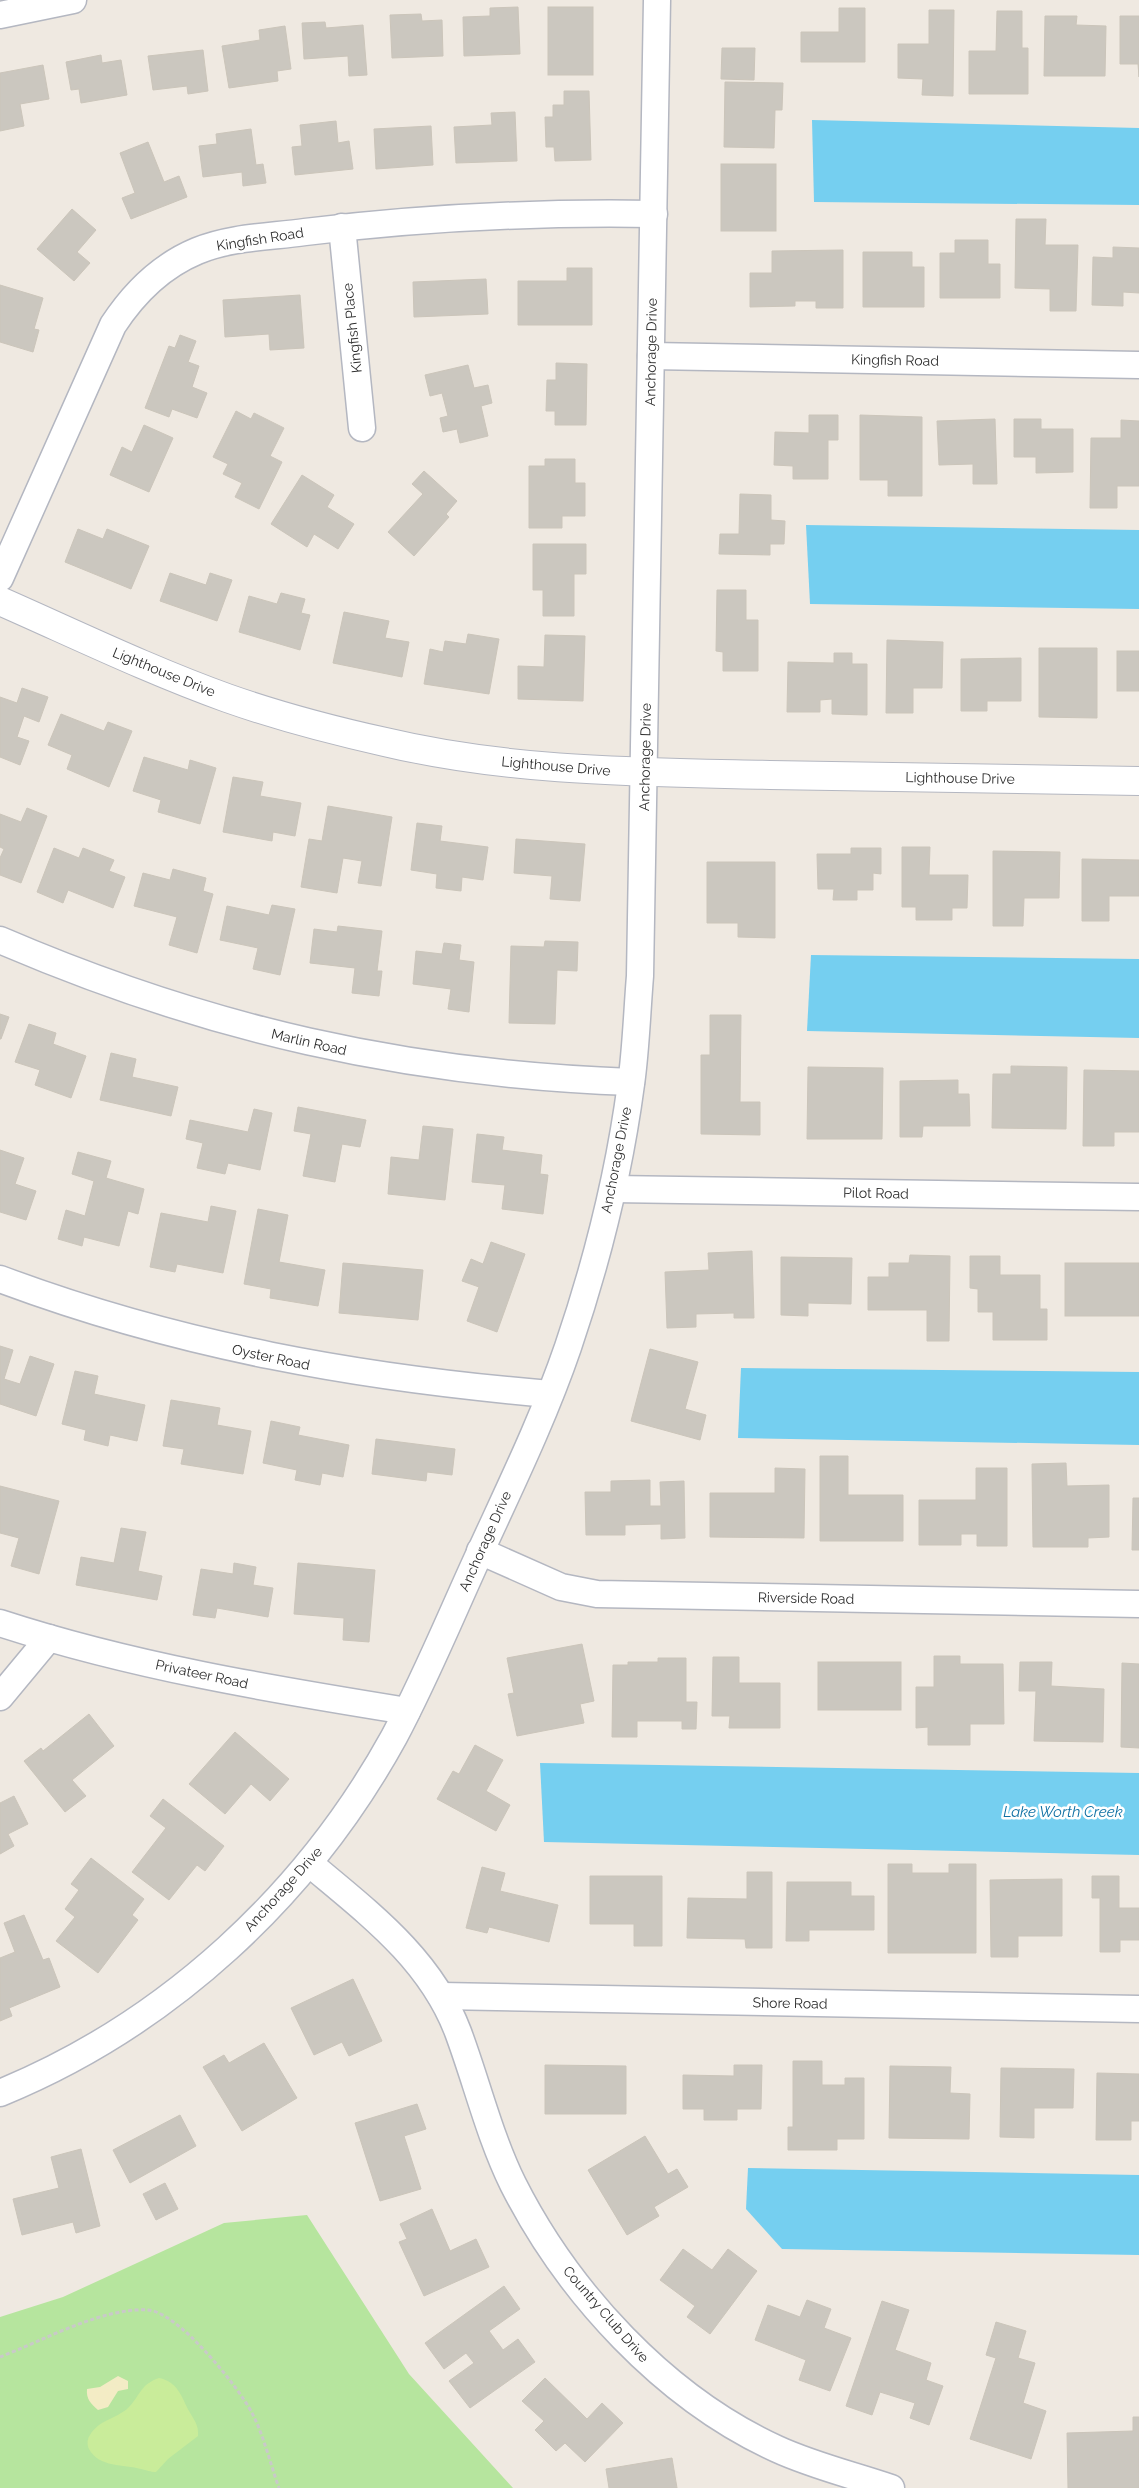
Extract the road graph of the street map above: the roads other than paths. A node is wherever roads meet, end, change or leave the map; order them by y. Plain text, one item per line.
1 (73, 0) edge
2 (657, 0) edge
3 (0, 15) edge
4 (654, 214) junction
5 (342, 228) junction
6 (651, 356) junction
7 (1139, 365) edge
8 (362, 428) dead end
9 (0, 578) edge
10 (0, 601) edge
11 (644, 772) junction
12 (1139, 781) edge
13 (0, 940) edge
14 (631, 1082) junction
15 (613, 1189) junction
16 (1139, 1197) edge
17 (0, 1279) edge
18 (550, 1394) junction
19 (480, 1551) junction
20 (1139, 1604) edge
21 (0, 1623) edge
22 (49, 1638) junction
23 (0, 1697) edge
24 (407, 1711) junction
25 (308, 1864) junction
26 (441, 1996) junction
27 (1139, 2009) edge
28 (0, 2093) edge
29 (891, 2488) edge

1 - 3 street
2 - 4 street, Anchorage Drive
4 - 5 street, Kingfish Road
4 - 6 street, Anchorage Drive
5 - 8 street, Kingfish Place
5 - 9 street, Kingfish Road
6 - 7 street, Kingfish Road
6 - 11 street, Anchorage Drive
10 - 11 street, Lighthouse Drive
11 - 12 street, Lighthouse Drive
11 - 14 street, Anchorage Drive
13 - 14 street, Marlin Road
14 - 15 street, Anchorage Drive
15 - 16 street, Pilot Road
15 - 18 street, Anchorage Drive
17 - 18 street, Oyster Road
18 - 19 street, Anchorage Drive
19 - 20 street, Riverside Road
19 - 24 street, Anchorage Drive
21 - 22 street, Privateer Road
22 - 23 street
22 - 24 street, Privateer Road
24 - 25 street, Anchorage Drive
25 - 26 street, Country Club Drive
25 - 28 street, Anchorage Drive
26 - 27 street, Shore Road
26 - 29 street, Country Club Drive

